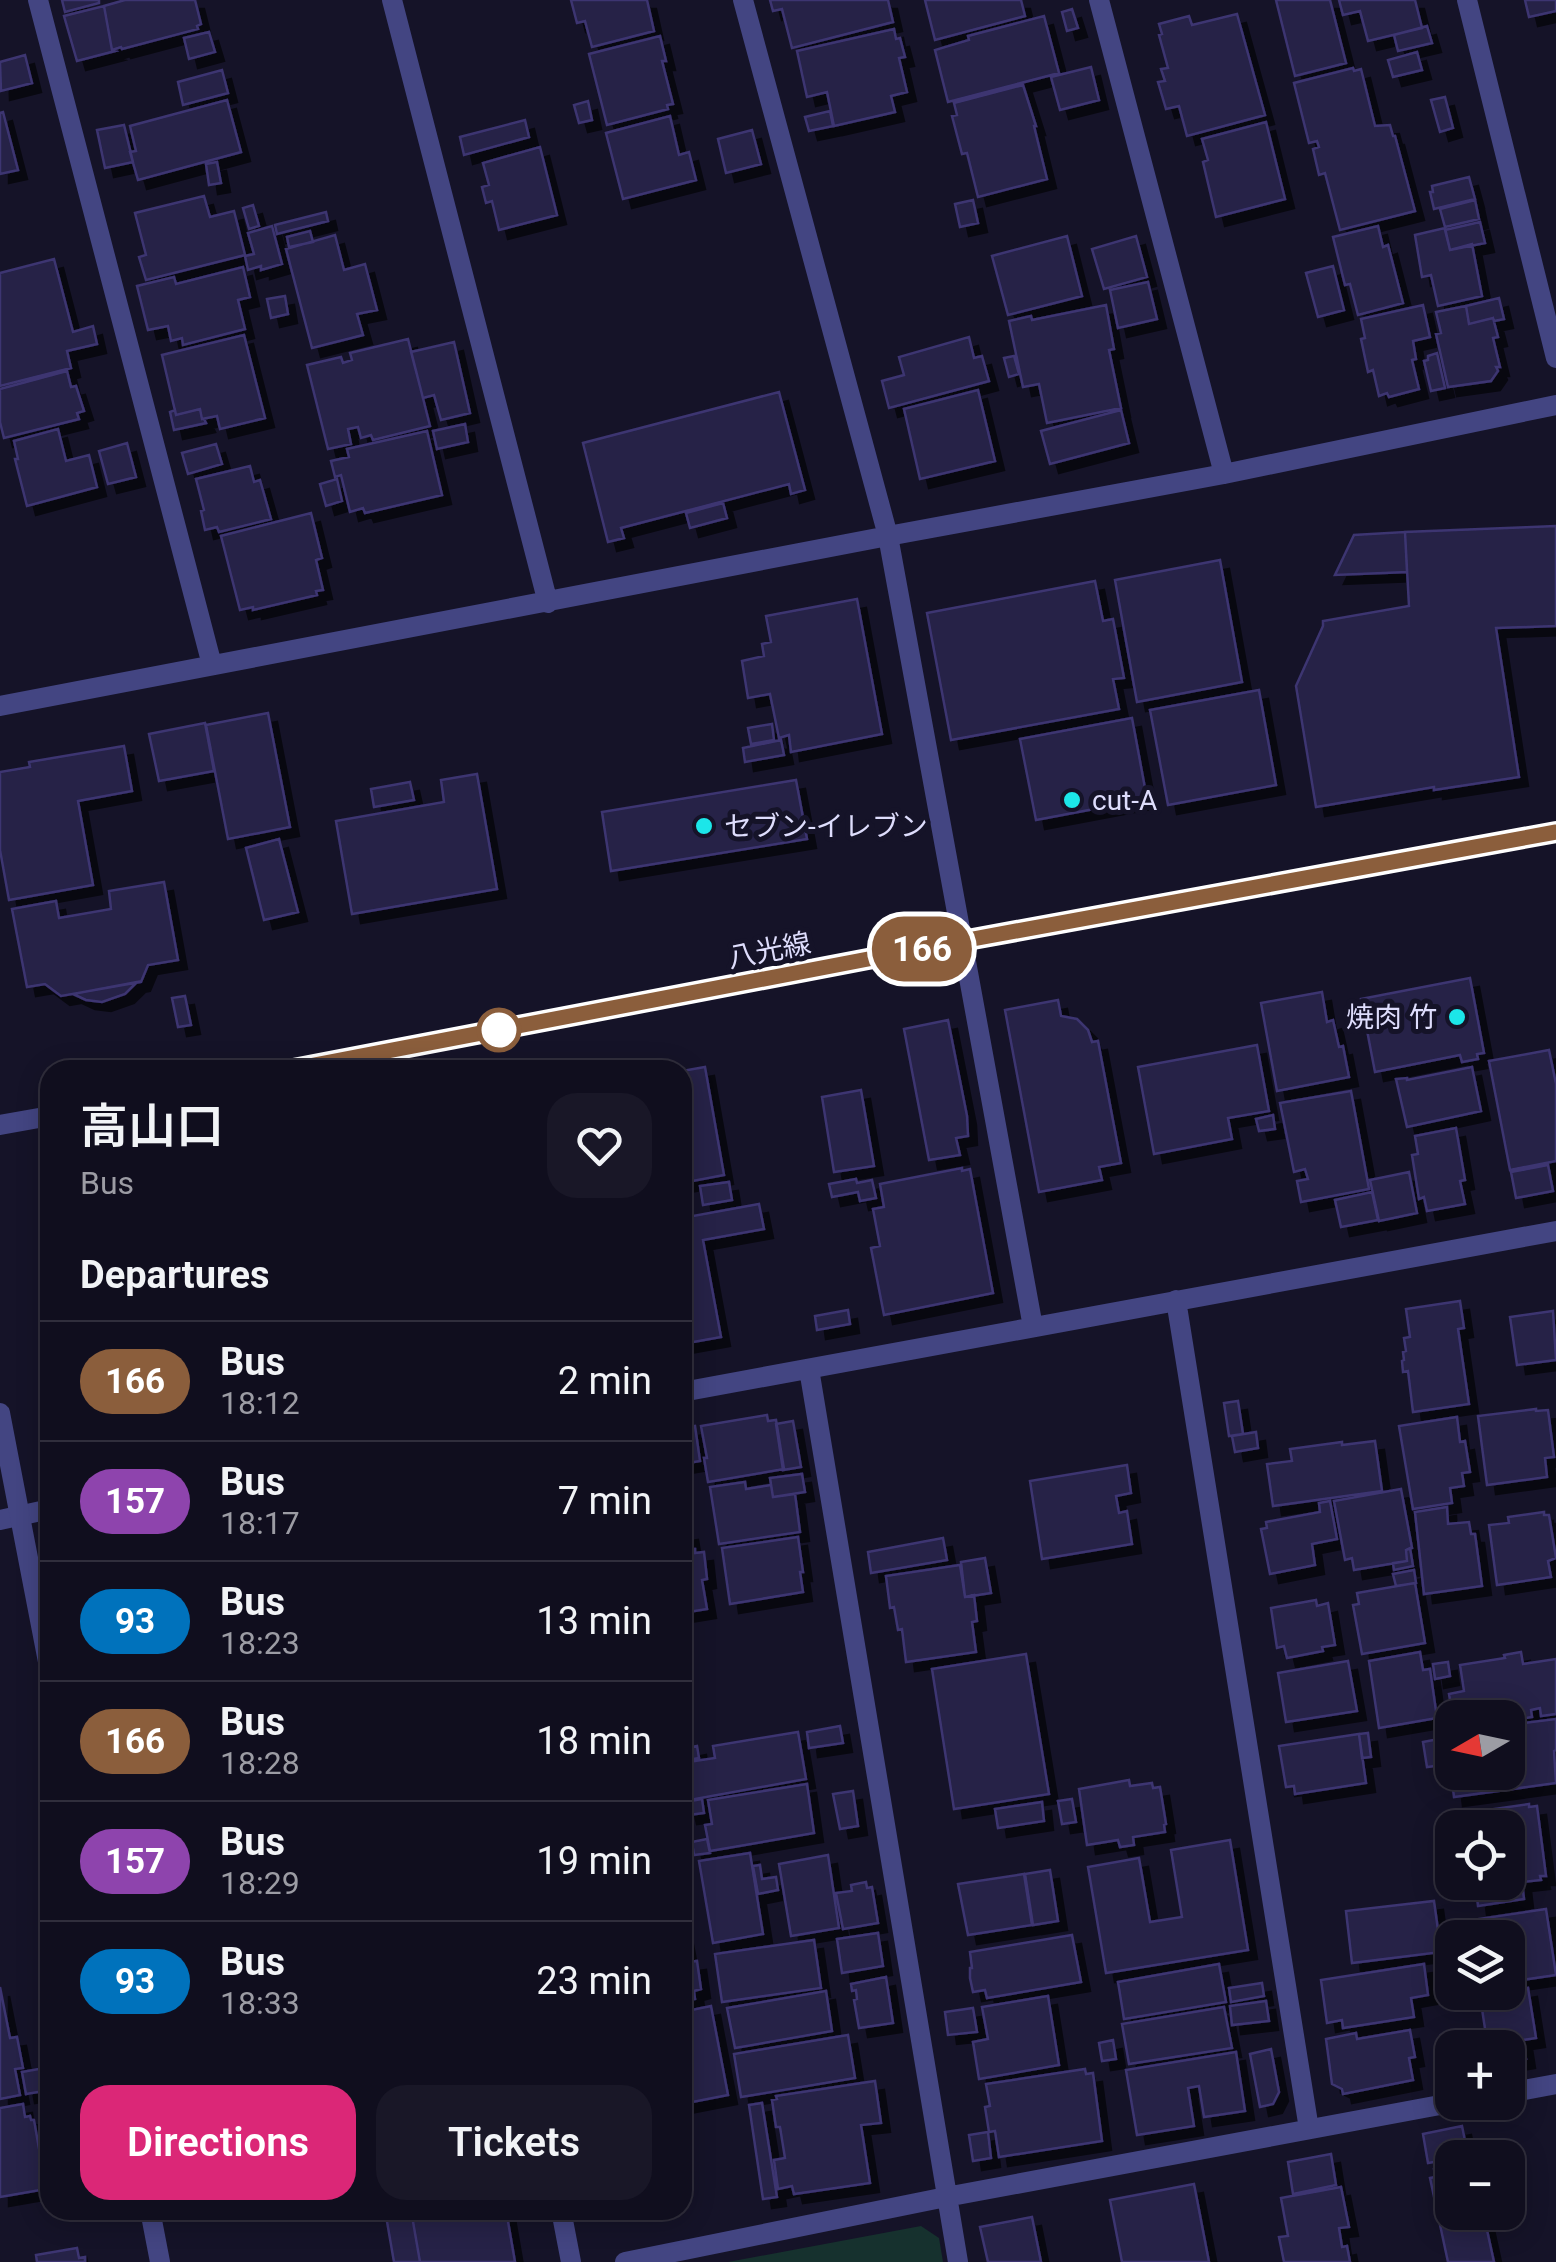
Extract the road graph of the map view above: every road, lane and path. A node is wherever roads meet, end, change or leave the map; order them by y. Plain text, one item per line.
1 (38, 0) edge
2 (392, 0) edge
3 (743, 0) edge
4 (1099, 0) edge
5 (1467, 0) edge
6 (1556, 358) edge
7 (1556, 405) edge
8 (1224, 474) junction
9 (888, 536) junction
10 (548, 602) junction
11 (212, 665) junction
12 (0, 706) edge
13 (1556, 832) edge
14 (962, 941) junction
15 (340, 1060) edge
16 (40, 1118) edge
17 (0, 1125) edge
18 (1556, 1231) edge
19 (1176, 1300) junction
20 (1033, 1327) junction
21 (808, 1369) junction
22 (692, 1390) edge
23 (0, 1413) edge
24 (40, 1511) edge
25 (10, 1517) edge
26 (40, 1633) edge
27 (1556, 2084) edge
28 (1525, 2090) edge
29 (1435, 2106) edge
30 (1309, 2129) junction
31 (946, 2196) junction
32 (152, 2220) edge
33 (563, 2220) edge
34 (160, 2262) edge
35 (570, 2262) edge
36 (625, 2262) edge
37 (958, 2262) edge

1 - 11 street
2 - 10 street
3 - 9 street
4 - 8 street
5 - 6 street
7 - 8 street
8 - 9 street
9 - 10 street
9 - 14 street
10 - 11 street
11 - 12 street
13 - 14 street, 八光線
14 - 15 street, 八光線
14 - 20 street
16 - 17 street
18 - 19 street
19 - 20 street
19 - 30 street
20 - 21 street
21 - 22 street
21 - 31 street
23 - 25 street
24 - 25 street
25 - 26 street
27 - 28 street
29 - 30 street
30 - 31 street
31 - 36 street
31 - 37 street
32 - 34 street
33 - 35 street

